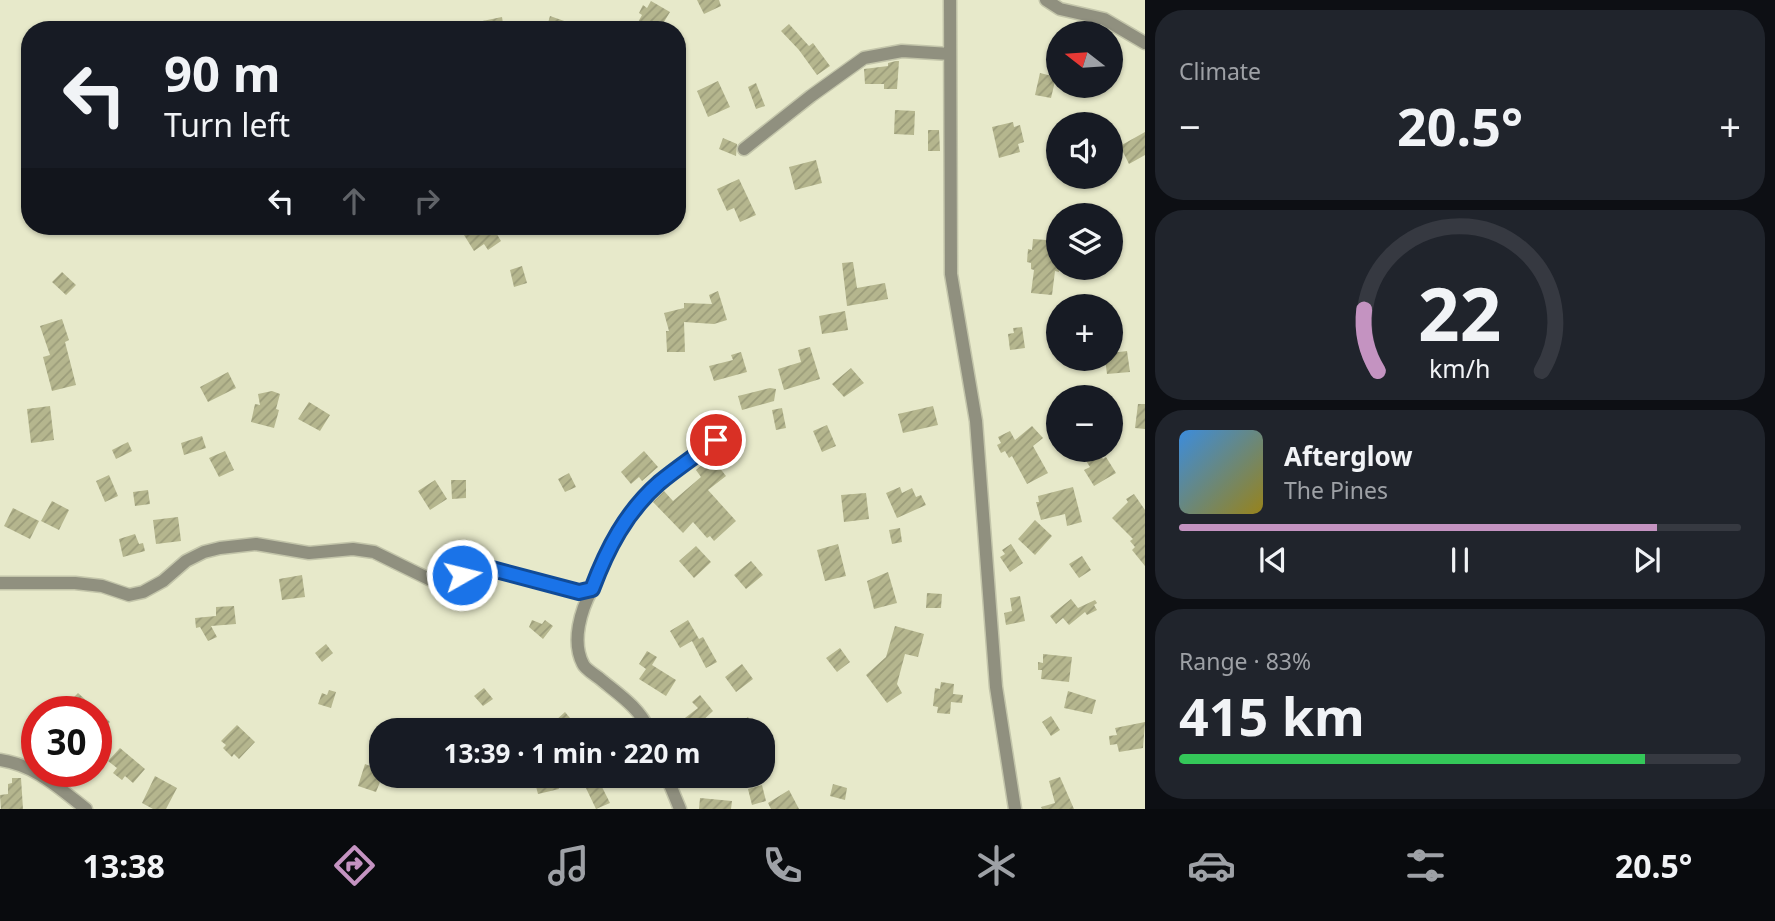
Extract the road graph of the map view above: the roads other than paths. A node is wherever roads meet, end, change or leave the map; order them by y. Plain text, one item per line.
1 (950, 0) edge
2 (1046, 0) edge
3 (1145, 43) edge
4 (950, 54) junction
5 (744, 149) dead end
6 (716, 440) dead end
7 (0, 583) edge
8 (592, 589) junction
9 (642, 718) edge
10 (0, 760) edge
11 (671, 788) edge
12 (86, 809) edge
13 (680, 809) edge
14 (1015, 809) edge

1 - 4 street
2 - 3 street
4 - 5 street
4 - 14 street
6 - 8 street
7 - 8 street
8 - 9 street
10 - 12 street
11 - 13 street

